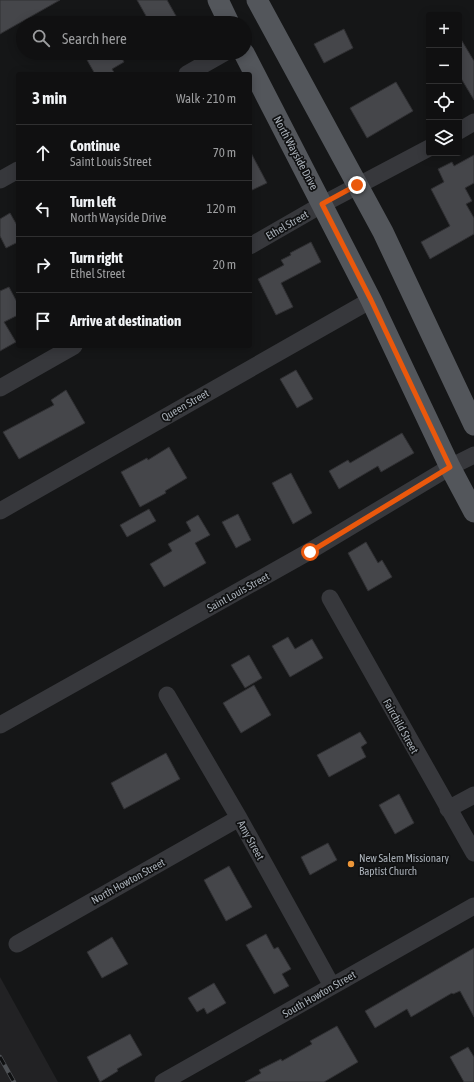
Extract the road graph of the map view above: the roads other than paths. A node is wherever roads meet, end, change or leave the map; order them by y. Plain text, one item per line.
1 (218, 0) edge
2 (257, 0) edge
3 (226, 16) edge
4 (212, 60) edge
5 (248, 60) edge
6 (191, 72) edge
7 (474, 122) edge
8 (462, 129) edge
9 (426, 150) edge
10 (16, 171) edge
11 (0, 180) edge
12 (357, 185) junction
13 (322, 204) junction
14 (252, 245) edge
15 (371, 300) junction
16 (70, 348) edge
17 (0, 388) edge
18 (474, 426) edge
19 (474, 455) edge
20 (450, 467) junction
21 (0, 511) edge
22 (474, 512) edge
23 (330, 598) dead end
24 (167, 695) dead end
25 (0, 725) edge
26 (474, 795) edge
27 (448, 809) junction
28 (239, 818) junction
29 (474, 853) edge
30 (474, 906) edge
31 (17, 944) dead end
32 (332, 986) junction
33 (163, 1082) edge

1 - 3 main road
2 - 12 main road
4 - 6 street
5 - 13 main road, North Wayside Drive
7 - 8 street
9 - 12 street, Ethel Street
10 - 11 street
12 - 13 street, Ethel Street
12 - 18 main road
13 - 14 street, Ethel Street
13 - 15 main road, North Wayside Drive
15 - 20 main road, North Wayside Drive
15 - 21 street, Queen Street
16 - 17 street
19 - 20 street, Saint Louis Street
20 - 22 main road, North Wayside Drive
20 - 25 street, Saint Louis Street
23 - 27 street, Fairchild Street
24 - 28 street, Amy Street
26 - 27 street
27 - 29 street, Fairchild Street
28 - 31 street, North Howton Street
28 - 32 street, Amy Street
30 - 32 street, South Howton Street
32 - 33 street, South Howton Street

